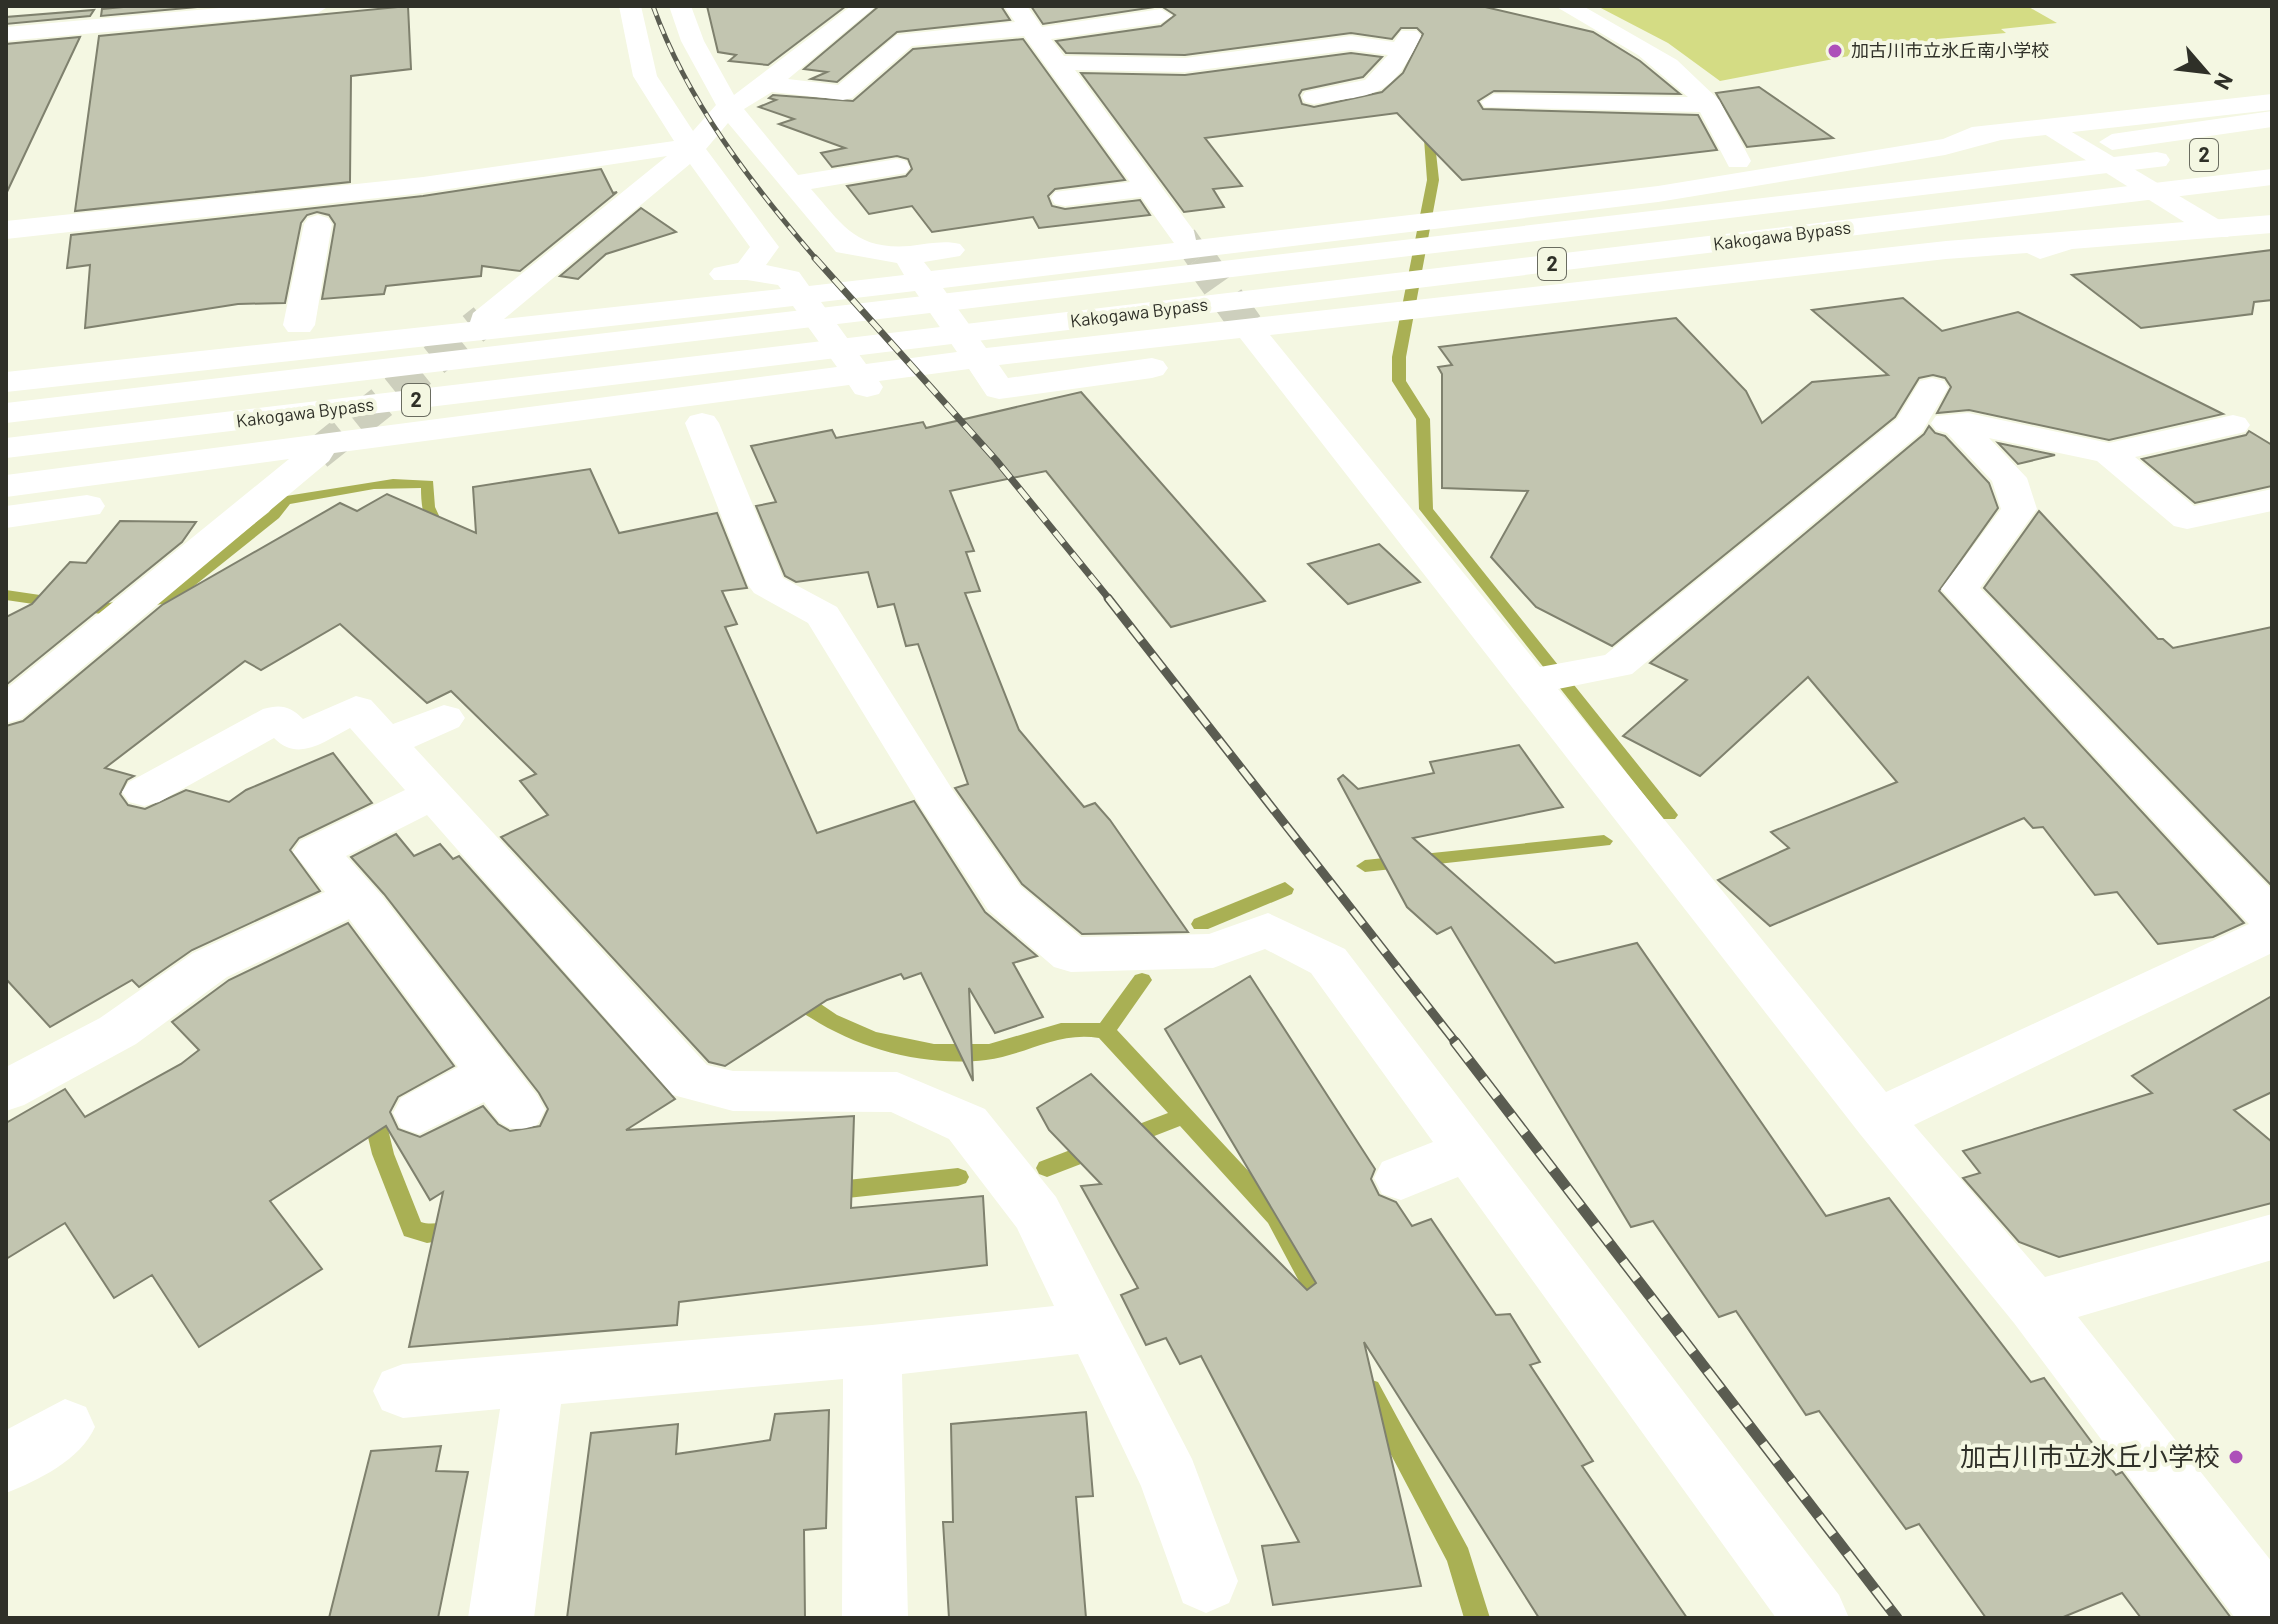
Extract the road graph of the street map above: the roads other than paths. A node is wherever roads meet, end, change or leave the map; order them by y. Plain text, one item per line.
1 (70, 6) edge
2 (318, 6) edge
3 (630, 6) edge
4 (680, 6) edge
5 (865, 6) edge
6 (1015, 6) edge
7 (1566, 6) edge
8 (225, 10) edge
9 (1161, 16) dead end
10 (60, 29) junction
11 (1032, 31) junction
12 (6, 34) edge
13 (1057, 63) junction
14 (768, 84) junction
15 (1313, 98) dead end
16 (1494, 102) dead end
17 (2272, 102) edge
18 (1710, 105) junction
19 (728, 107) junction
20 (2272, 119) edge
21 (2050, 127) junction
22 (1999, 132) junction
23 (681, 149) junction
24 (2211, 154) dead end
25 (1738, 161) junction
26 (897, 166) dead end
27 (2272, 177) edge
28 (793, 184) junction
29 (1148, 188) junction
30 (1065, 198) dead end
31 (2272, 198) edge
32 (1787, 204) junction
33 (1982, 212) junction
34 (2216, 218) junction
35 (318, 224) dead end
36 (2272, 224) edge
37 (6, 230) edge
38 (1116, 231) dead end
39 (1180, 231) junction
40 (2069, 241) junction
41 (980, 247) dead end
42 (905, 255) junction
43 (747, 271) junction
44 (702, 276) dead end
45 (627, 286) dead end
46 (508, 302) junction
47 (792, 309) junction
48 (484, 320) tunnel mouth
49 (299, 325) junction
50 (1260, 345) junction
51 (6, 356) edge
52 (834, 364) junction
53 (6, 382) edge
54 (1932, 388) dead end
55 (6, 413) edge
56 (702, 423) junction
57 (1956, 423) junction
58 (1910, 425) junction
59 (2233, 425) dead end
60 (6, 448) edge
61 (2109, 453) junction
62 (317, 454) tunnel mouth
63 (287, 478) junction
64 (6, 486) edge
65 (2272, 500) edge
66 (6, 517) edge
67 (1534, 680) junction
68 (6, 710) edge
69 (444, 718) dead end
70 (386, 743) junction
71 (144, 792) dead end
72 (432, 795) junction
73 (356, 897) junction
74 (2272, 919) edge
75 (2272, 933) edge
76 (6, 1091) edge
77 (419, 1113) dead end
78 (1878, 1119) junction
79 (1468, 1150) junction
80 (1401, 1178) dead end
81 (2272, 1237) edge
82 (2034, 1305) junction
83 (1094, 1327) junction
84 (872, 1351) junction
85 (534, 1381) junction
86 (403, 1391) dead end
87 (65, 1427) dead end
88 (6, 1464) edge
89 (1206, 1581) dead end
90 (2272, 1614) edge
91 (501, 1618) edge
92 (875, 1618) edge
93 (1816, 1618) edge

1 - 10 main road
2 - 8 main road
3 - 23 main road
4 - 19 main road
5 - 14 main road
6 - 11 main road
7 - 18 main road
8 - 10 main road
9 - 11 main road
10 - 12 main road
11 - 13 main road
11 - 14 main road
13 - 15 main road
13 - 29 main road
14 - 19 main road
16 - 18 main road
17 - 21 main road
18 - 25 main road
19 - 23 main road
19 - 28 main road
20 - 32 main road
21 - 22 main road
21 - 34 main road
22 - 25 main road
22 - 47 main road
23 - 37 main road
23 - 43 main road
23 - 46 main road
24 - 32 main road, Kakogawa Bypass / 2
25 - 39 main road
26 - 28 main road
27 - 33 main road, Kakogawa Bypass / 2
28 - 42 main road
29 - 30 main road
29 - 39 main road
31 - 34 main road
32 - 47 main road, Kakogawa Bypass / 2
33 - 34 main road
33 - 52 main road, Kakogawa Bypass / 2
34 - 36 main road
34 - 40 main road
35 - 49 main road
38 - 39 main road
40 - 50 main road
40 - 52 main road
41 - 42 main road
42 - 50 main road
43 - 44 main road
43 - 56 main road
45 - 46 main road
46 - 48 main road
46 - 49 main road
47 - 53 main road
47 - 55 main road, Kakogawa Bypass / 2
49 - 51 main road
50 - 67 main road
52 - 60 main road, Kakogawa Bypass / 2
52 - 64 main road
54 - 58 main road
56 - 63 main road
56 - 79 main road
57 - 58 main road
57 - 61 main road
57 - 74 main road
58 - 67 main road
59 - 61 main road
61 - 65 main road
62 - 63 main road
63 - 66 main road
63 - 68 main road
67 - 78 main road
69 - 70 main road
70 - 71 main road
70 - 72 main road
72 - 73 main road
72 - 83 main road
73 - 76 main road
73 - 77 main road
75 - 78 main road
78 - 82 main road
79 - 80 main road
79 - 93 main road
81 - 82 main road
82 - 90 main road
83 - 84 main road
83 - 89 main road
84 - 85 main road
84 - 92 main road
85 - 86 main road
85 - 91 main road
87 - 88 main road

